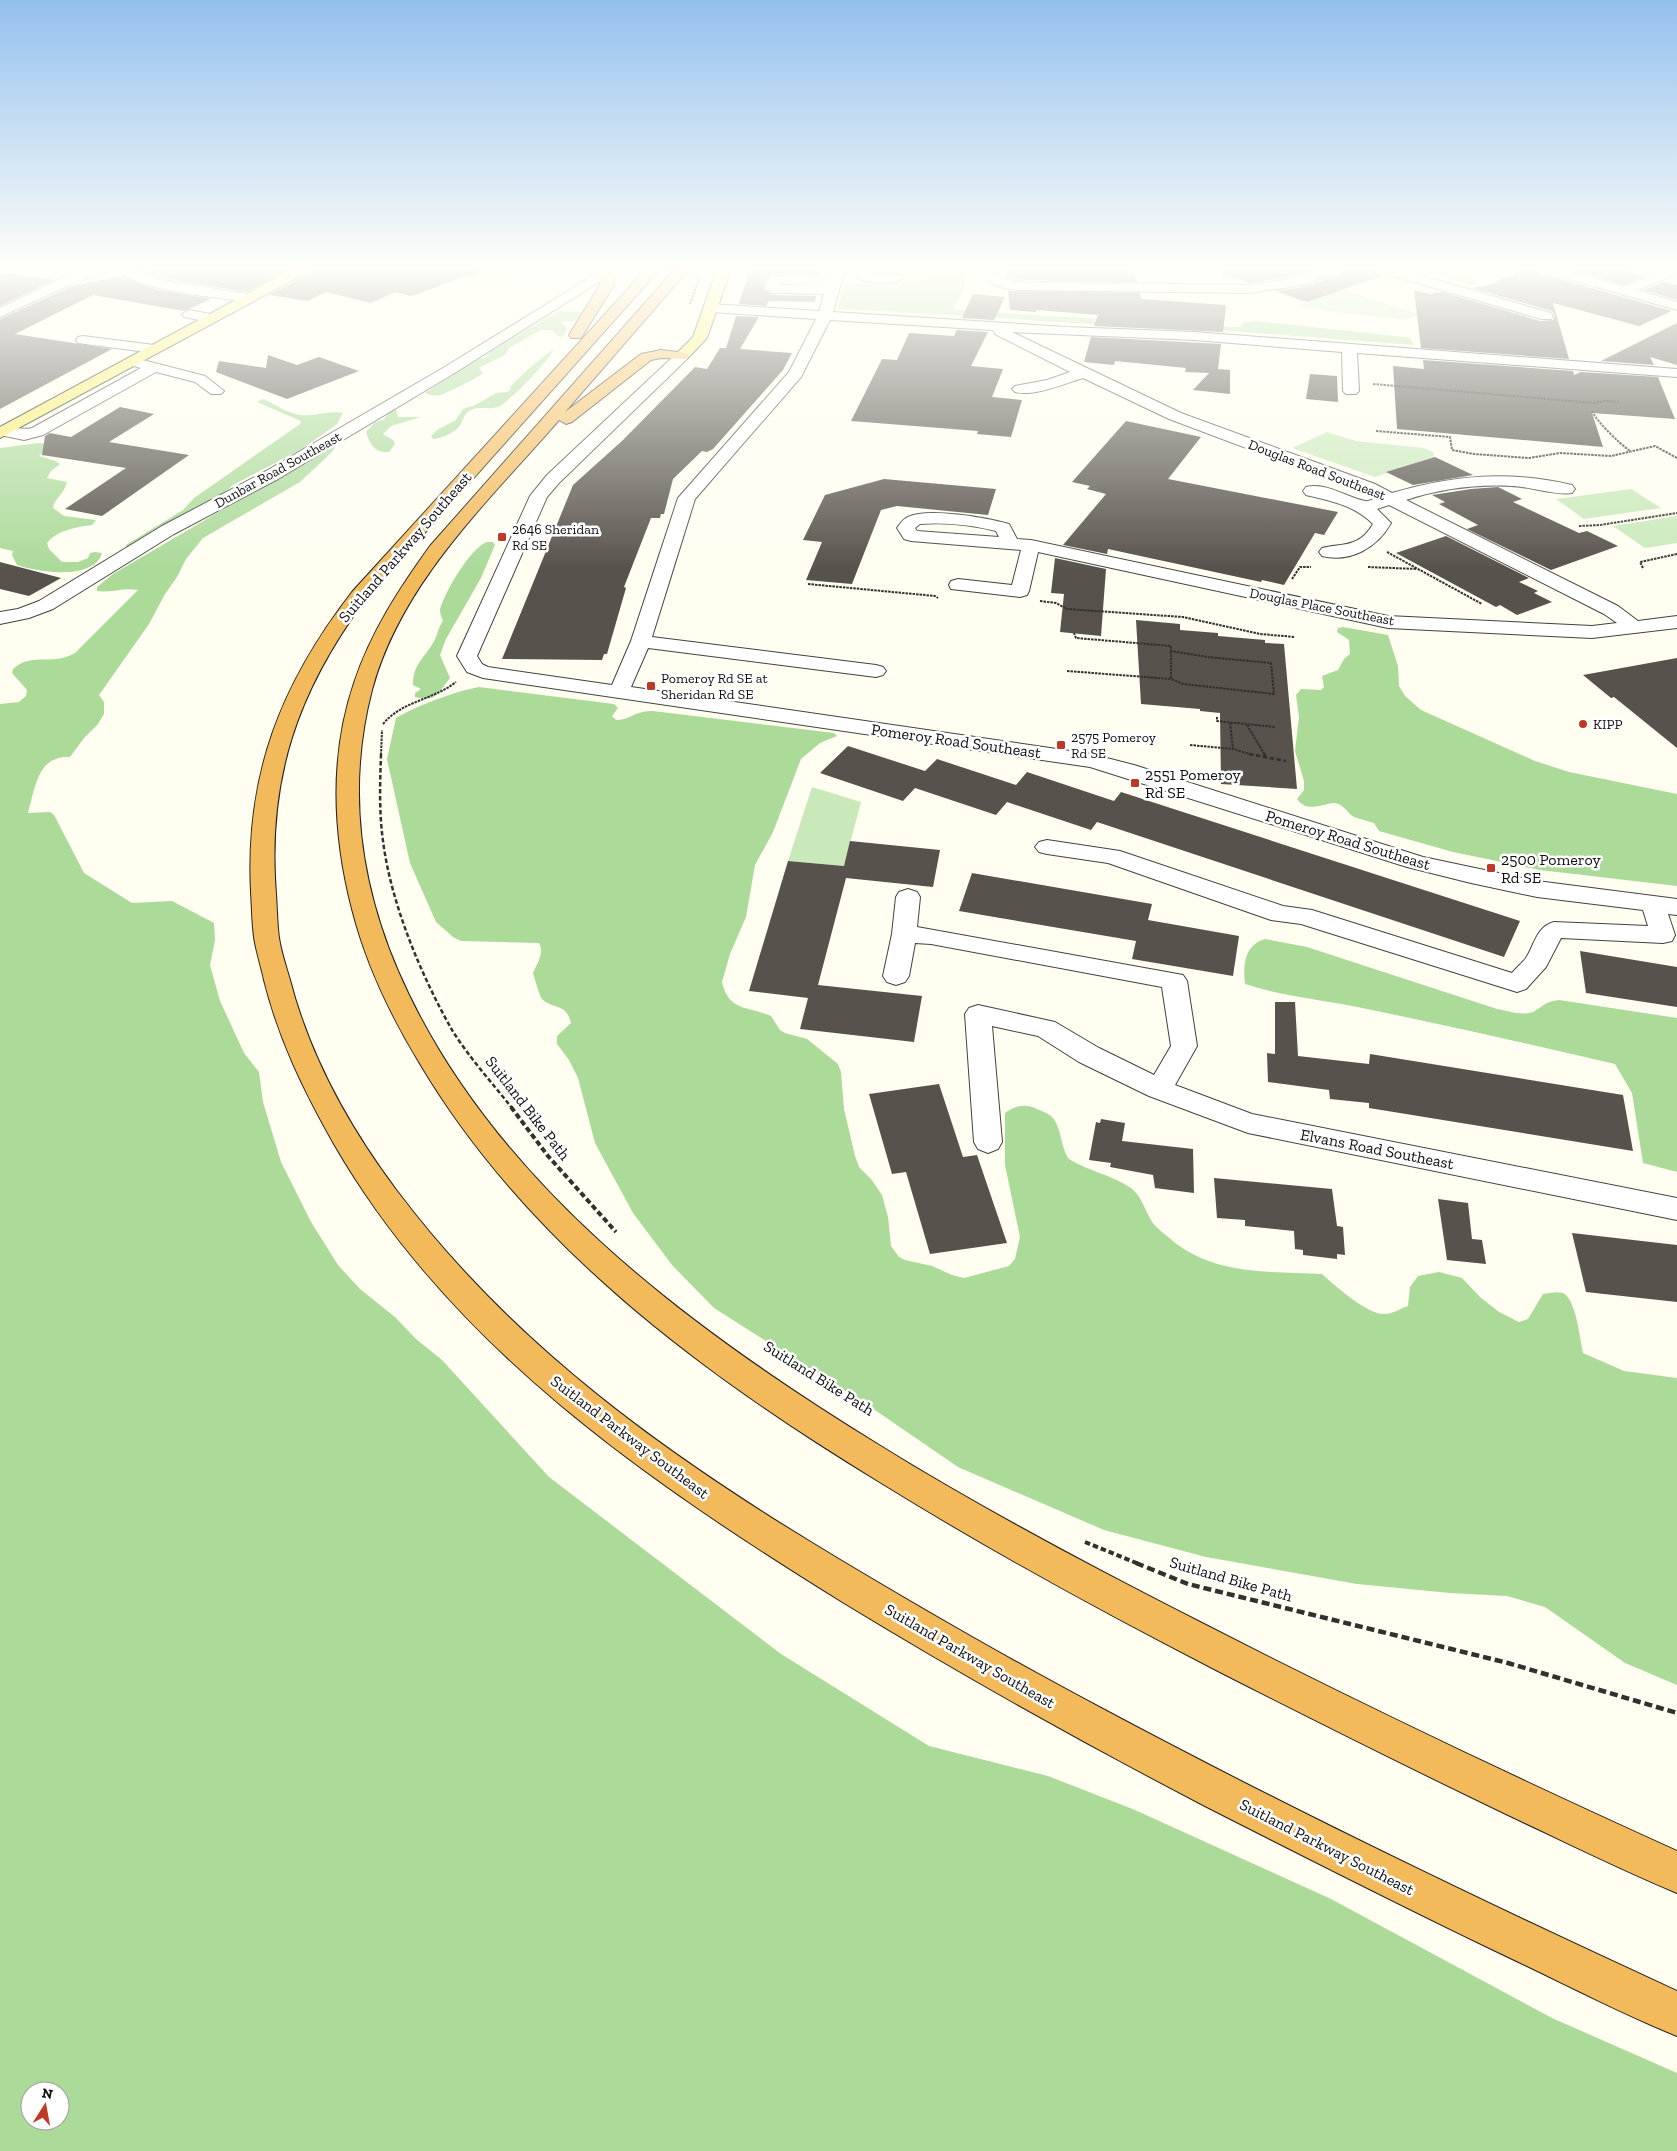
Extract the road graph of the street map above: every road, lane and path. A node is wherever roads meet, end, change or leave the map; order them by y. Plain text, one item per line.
1 (116, 369) edge
2 (150, 369) edge
3 (163, 369) edge
4 (449, 369) edge
5 (553, 369) edge
6 (562, 369) edge
7 (593, 369) edge
8 (630, 369) edge
9 (668, 369) edge
10 (798, 369) edge
11 (1076, 369) edge
12 (1350, 369) edge
13 (1615, 369) edge
14 (1083, 373) junction
15 (1677, 373) edge
16 (1351, 386) joint
17 (1020, 389) dead end
18 (216, 391) dead end
19 (542, 391) junction
20 (1619, 402) dead end
21 (1185, 403) dead end
22 (1160, 409) junction
23 (1592, 411) dead end
24 (1376, 431) dead end
25 (2, 432) edge
26 (1630, 451) junction
27 (1677, 458) edge
28 (505, 469) junction
29 (1566, 488) dead end
30 (1312, 492) dead end
31 (1391, 498) junction
32 (1364, 508) junction
33 (1677, 513) edge
34 (1579, 526) dead end
35 (1011, 544) junction
36 (1031, 545) junction
37 (1328, 552) joint
38 (1386, 552) dead end
39 (1677, 554) edge
40 (1643, 568) dead end
41 (808, 584) dead end
42 (958, 585) dead end
43 (940, 600) dead end
44 (1281, 600) junction
45 (1040, 601) dead end
46 (0, 618) edge
47 (1388, 622) junction
48 (1677, 622) edge
49 (1438, 625) junction
50 (1497, 628) junction
51 (1636, 628) junction
52 (1074, 633) dead end
53 (1296, 637) dead end
54 (641, 641) junction
55 (1410, 643) dead end
56 (1462, 646) dead end
57 (1170, 651) junction
58 (876, 671) dead end
59 (1067, 671) dead end
60 (462, 677) dead end
61 (1171, 679) junction
62 (619, 692) junction
63 (1217, 717) dead end
64 (1230, 723) junction
65 (1247, 724) junction
66 (1275, 727) dead end
67 (1190, 745) dead end
68 (1233, 749) junction
69 (1266, 758) junction
70 (1286, 760) dead end
71 (1047, 847) dead end
72 (908, 897) dead end
73 (1653, 904) junction
74 (1677, 907) edge
75 (904, 934) junction
76 (896, 976) dead end
77 (1159, 1090) junction
78 (988, 1142) dead end
79 (1677, 1209) edge
80 (620, 1236) dead end
81 (1077, 1538) dead end
82 (1677, 1713) edge
83 (1677, 1872) edge
84 (1677, 2014) edge

1 - 25 main road
2 - 25 street
3 - 18 street
4 - 46 street, Dunbar Road Southeast
5 - 19 highway
6 - 19 highway, Suitland Parkway Southeast
7 - 28 highway, Suitland Parkway Southeast
8 - 28 highway
9 - 62 street, Pomeroy Road Southeast
10 - 54 street
11 - 14 street, Douglas Road Southeast
12 - 16 street
13 - 15 street
14 - 17 street
14 - 22 street, Douglas Road Southeast
16 - 20 path
19 - 84 highway, Suitland Parkway Southeast
21 - 22 street
22 - 31 street, Douglas Road Southeast
23 - 26 path
24 - 26 path
26 - 27 path
28 - 83 highway, Suitland Parkway Southeast
29 - 31 street
30 - 32 street
31 - 32 street
31 - 51 street, Douglas Road Southeast
32 - 37 street
33 - 34 path
35 - 35 street, Douglas Place Southeast
35 - 36 street, Douglas Place Southeast
36 - 42 street
36 - 44 street, Douglas Place Southeast
37 - 44 path
38 - 50 path
39 - 40 path
41 - 43 path
44 - 47 street, Douglas Place Southeast
45 - 53 path
47 - 49 street, Douglas Place Southeast
47 - 55 street
48 - 51 street, Douglas Place Southeast
49 - 50 street, Douglas Place Southeast
49 - 56 street
50 - 51 street, Douglas Place Southeast
52 - 57 path
54 - 58 street
54 - 62 street
57 - 61 path
57 - 61 path
59 - 61 path
60 - 80 path, Suitland Bike Path
62 - 73 street, Pomeroy Road Southeast
63 - 64 path
64 - 65 path
64 - 68 path
65 - 66 path
65 - 69 path
67 - 68 path
68 - 69 path
69 - 70 path
71 - 73 street
72 - 75 street
73 - 74 street, Pomeroy Road Southeast
75 - 76 street
75 - 77 street
77 - 78 street, Elvans Road Southeast
77 - 79 street, Elvans Road Southeast
81 - 82 path, Suitland Bike Path

